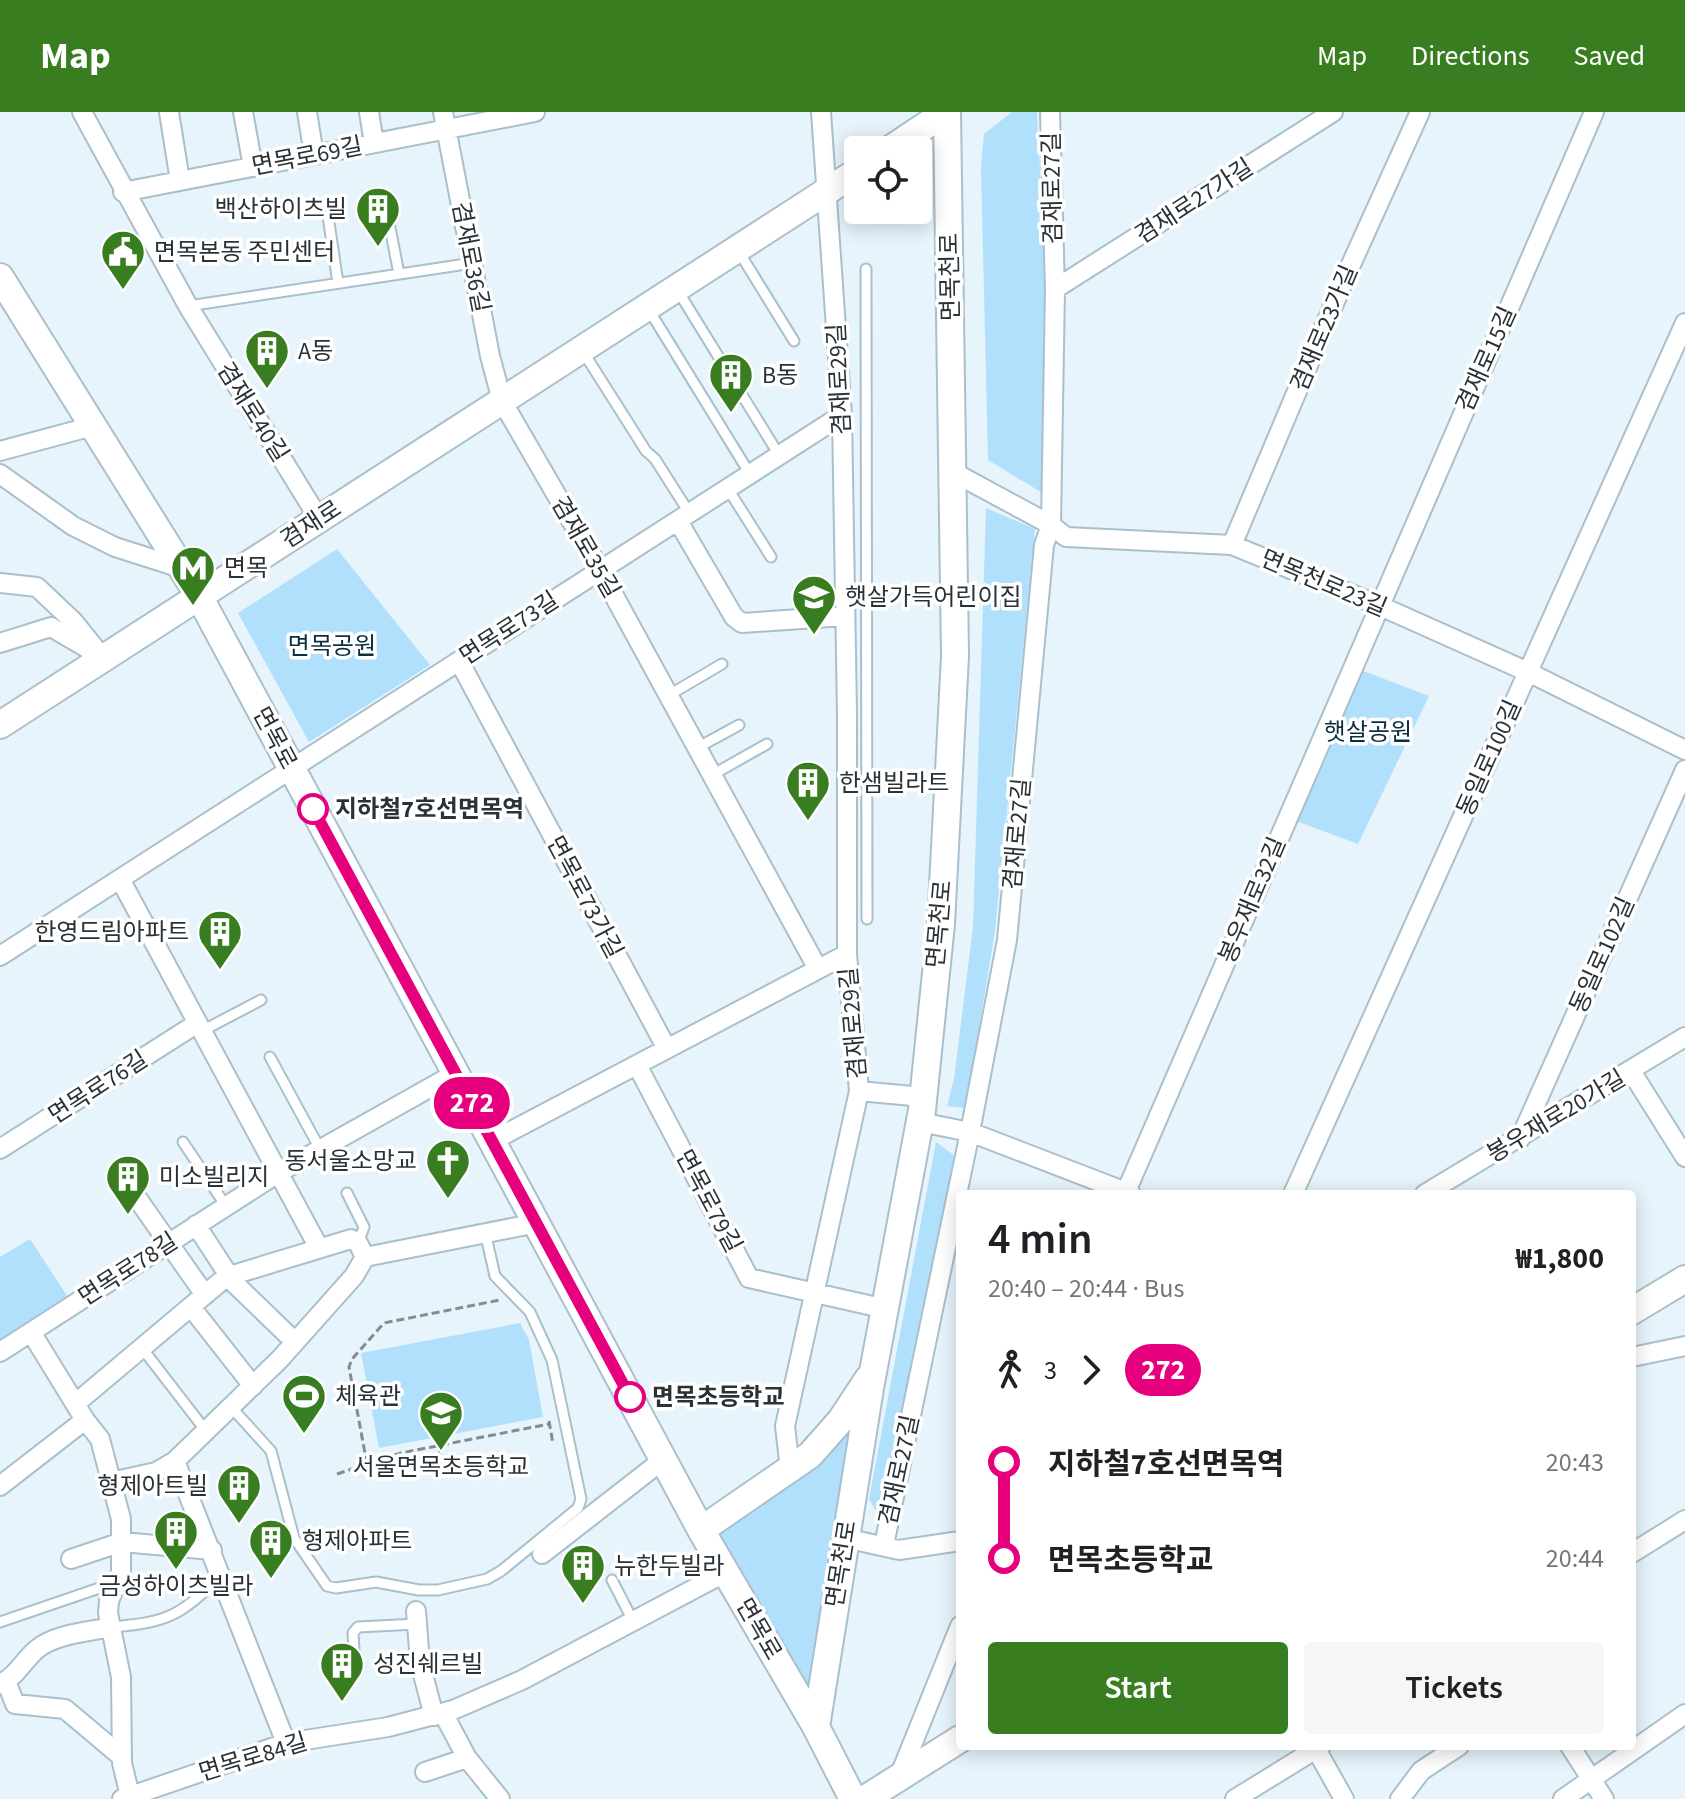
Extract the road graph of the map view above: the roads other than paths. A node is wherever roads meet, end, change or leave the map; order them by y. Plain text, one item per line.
1 (82, 112) edge
2 (169, 112) edge
3 (243, 112) edge
4 (307, 112) edge
5 (369, 112) edge
6 (535, 112) edge
7 (821, 112) edge
8 (947, 112) edge
9 (1050, 112) edge
10 (1333, 112) edge
11 (1420, 112) edge
12 (1594, 112) edge
13 (489, 116) edge
14 (445, 121) edge
15 (910, 136) edge
16 (374, 143) junction
17 (314, 155) junction
18 (253, 167) junction
19 (844, 180) edge
20 (180, 181) junction
21 (827, 191) junction
22 (123, 192) junction
23 (386, 207) dead end
24 (328, 216) dead end
25 (737, 249) junction
26 (473, 263) junction
27 (866, 269) dead end
28 (399, 274) junction
29 (0, 277) edge
30 (338, 283) junction
31 (676, 288) junction
32 (1055, 289) junction
33 (188, 306) junction
34 (647, 307) junction
35 (1685, 323) edge
36 (794, 341) dead end
37 (582, 349) junction
38 (502, 401) junction
39 (842, 415) junction
40 (93, 426) junction
41 (0, 451) edge
42 (779, 455) junction
43 (953, 472) junction
44 (0, 474) edge
45 (750, 474) junction
46 (728, 489) junction
47 (684, 517) junction
48 (319, 519) junction
49 (1051, 525) junction
50 (1232, 545) junction
51 (771, 557) dead end
52 (181, 568) junction
53 (600, 570) junction
54 (0, 583) edge
55 (199, 596) junction
56 (1378, 605) junction
57 (845, 616) junction
58 (0, 643) edge
59 (102, 657) junction
60 (459, 661) junction
61 (722, 664) dead end
62 (1528, 672) junction
63 (669, 695) junction
64 (847, 714) junction
65 (867, 715) junction
66 (0, 725) edge
67 (739, 725) dead end
68 (767, 744) dead end
69 (697, 748) junction
70 (1685, 750) edge
71 (291, 768) junction
72 (1685, 770) edge
73 (712, 775) junction
74 (120, 879) junction
75 (867, 919) dead end
76 (847, 954) junction
77 (0, 956) edge
78 (818, 969) junction
79 (261, 1000) dead end
80 (198, 1028) junction
81 (1685, 1037) edge
82 (667, 1049) junction
83 (270, 1057) dead end
84 (637, 1065) junction
85 (1631, 1071) junction
86 (456, 1073) junction
87 (859, 1091) junction
88 (921, 1109) junction
89 (970, 1132) junction
90 (1520, 1139) junction
91 (492, 1141) junction
92 (183, 1142) dead end
93 (0, 1149) edge
94 (320, 1149) junction
95 (1685, 1157) edge
96 (278, 1173) junction
97 (123, 1178) dead end
98 (958, 1190) edge
99 (1119, 1190) edge
100 (1128, 1190) edge
101 (1295, 1190) edge
102 (1432, 1190) edge
103 (347, 1193) dead end
104 (956, 1199) edge
105 (226, 1206) junction
106 (537, 1223) junction
107 (196, 1225) junction
108 (485, 1232) junction
109 (169, 1243) junction
110 (319, 1248) junction
111 (362, 1250) junction
112 (229, 1276) junction
113 (1685, 1279) edge
114 (815, 1292) junction
115 (198, 1301) junction
116 (886, 1309) junction
117 (1636, 1309) edge
118 (31, 1332) junction
119 (295, 1342) junction
120 (1685, 1346) edge
121 (142, 1348) junction
122 (0, 1352) edge
123 (1636, 1356) edge
124 (874, 1369) junction
125 (253, 1386) junction
126 (231, 1407) junction
127 (80, 1412) junction
128 (206, 1431) junction
129 (664, 1459) junction
130 (175, 1461) junction
131 (790, 1469) junction
132 (111, 1482) junction
133 (0, 1486) edge
134 (1685, 1520) edge
135 (701, 1530) junction
136 (845, 1538) junction
137 (122, 1542) junction
138 (956, 1542) edge
139 (884, 1545) junction
140 (212, 1550) junction
141 (1636, 1551) edge
142 (542, 1554) dead end
143 (71, 1559) dead end
144 (726, 1572) junction
145 (222, 1575) junction
146 (612, 1580) dead end
147 (119, 1581) junction
148 (416, 1618) joint
149 (633, 1621) junction
150 (0, 1622) edge
151 (111, 1627) junction
152 (956, 1636) edge
153 (354, 1650) dead end
154 (3, 1683) edge
155 (1685, 1714) edge
156 (438, 1715) junction
157 (816, 1727) junction
158 (956, 1741) edge
159 (286, 1743) junction
160 (1636, 1748) edge
161 (1315, 1750) edge
162 (1319, 1750) edge
163 (1453, 1750) edge
164 (1577, 1750) edge
165 (1634, 1750) edge
166 (122, 1757) junction
167 (467, 1758) junction
168 (425, 1772) dead end
169 (899, 1777) junction
170 (1591, 1780) junction
171 (1259, 1793) edge
172 (126, 1798) edge
173 (500, 1799) edge
174 (853, 1799) edge
175 (865, 1799) edge
176 (1235, 1799) edge
177 (1344, 1799) edge
178 (1400, 1799) edge
179 (1563, 1799) edge
180 (1604, 1799) edge

1 - 22 street, 겸재로40길
2 - 20 street
3 - 18 street
4 - 17 street
5 - 16 street
6 - 13 street, 면목로69길
7 - 21 street, 겸재로29길
8 - 15 main road
8 - 43 main road, 면목천로
9 - 32 street, 겸재로27길
10 - 32 street, 겸재로27가길
11 - 50 street, 겸재로23가길
12 - 56 street, 겸재로15길
13 - 14 street, 면목로69길
14 - 16 street, 면목로69길
14 - 26 street, 겸재로36길
16 - 17 street, 면목로69길
17 - 18 street, 면목로69길
18 - 20 street, 면목로69길
19 - 21 main road, 겸재로
20 - 22 street, 면목로69길
21 - 25 main road, 겸재로
21 - 39 street, 겸재로29길
22 - 33 street, 겸재로40길
23 - 28 lane
24 - 30 lane
25 - 31 main road, 겸재로
25 - 36 lane
26 - 28 lane
26 - 38 street, 겸재로36길
27 - 65 lane
28 - 30 lane
29 - 40 main road, 면목로
30 - 33 lane
31 - 34 main road, 겸재로
31 - 42 lane
32 - 49 street, 겸재로27길
33 - 48 street, 겸재로40길
34 - 37 main road, 겸재로
34 - 45 lane
35 - 62 street, 동일로100길
37 - 38 main road, 겸재로
37 - 47 lane
38 - 48 main road, 겸재로
38 - 53 street, 겸재로35길
39 - 42 street, 면목로73길
39 - 57 street, 겸재로29길
40 - 41 street
40 - 52 main road, 면목로
42 - 45 street, 면목로73길
43 - 49 street, 면목천로23길
43 - 88 main road, 면목천로
44 - 52 street
45 - 46 street, 면목로73길
46 - 47 street, 면목로73길
46 - 51 lane
47 - 53 street, 면목로73길
47 - 57 street
48 - 55 main road, 겸재로
49 - 50 street, 면목천로23길
49 - 89 street, 겸재로27길
50 - 56 street, 면목천로23길
52 - 55 main road, 면목로
53 - 60 street, 면목로73길
53 - 63 street, 겸재로35길
54 - 59 street
55 - 59 main road, 겸재로
55 - 71 main road, 면목로
56 - 62 street, 면목천로23길
56 - 100 street, 봉우재로32길
57 - 64 street, 겸재로29길
58 - 59 street
59 - 66 main road, 겸재로
60 - 71 street, 면목로73길
60 - 82 street, 면목로73가길
61 - 63 lane
62 - 70 street, 면목천로23길
62 - 101 street, 동일로100길
63 - 69 street, 겸재로35길
64 - 65 lane
64 - 76 street, 겸재로29길
65 - 75 lane
67 - 69 lane
68 - 73 lane
69 - 73 street, 겸재로35길
71 - 74 street, 면목로73길
71 - 86 main road, 면목로
72 - 90 street, 동일로102길
73 - 78 street, 겸재로35길
74 - 77 street, 면목로73길
74 - 80 street
76 - 78 street
76 - 87 street, 겸재로29길
78 - 82 street
79 - 80 lane
80 - 93 street, 면목로76길
80 - 96 street
81 - 85 street, 봉우재로20가길
82 - 84 street
83 - 94 lane
84 - 91 street
84 - 114 street, 면목로79길
85 - 90 street, 봉우재로20가길
85 - 95 street
86 - 91 main road, 면목로
86 - 94 street, 면목로78길
87 - 88 street
87 - 114 street, 겸재로29길
88 - 89 street
88 - 116 main road, 면목천로
89 - 98 street, 겸재로27길
89 - 99 street
90 - 102 street, 봉우재로20가길
91 - 106 main road, 면목로
92 - 105 lane
94 - 96 street, 면목로78길
96 - 105 street, 면목로78길
96 - 110 street
97 - 109 street
103 - 111 lane
104 - 139 street, 겸재로27길
105 - 107 street, 면목로78길
106 - 108 street
106 - 129 main road, 면목로
107 - 109 street, 면목로78길
107 - 112 street
108 - 111 street
108 - 126 lane
109 - 115 street
109 - 118 street, 면목로78길
110 - 111 street
110 - 112 street
111 - 119 street
112 - 115 street
112 - 119 street
113 - 117 main road
114 - 116 street
114 - 131 street, 겸재로29길
115 - 121 street
115 - 125 street
116 - 124 main road, 면목천로
118 - 122 street, 면목로78길
118 - 127 street
119 - 125 street
120 - 123 street
121 - 127 street
121 - 128 lane
124 - 131 main road
124 - 136 main road, 면목천로
125 - 126 street
126 - 128 street
127 - 132 street
127 - 133 street
128 - 130 street
129 - 135 main road, 면목로
129 - 142 street
130 - 132 street
130 - 140 street
131 - 135 main road
132 - 137 street
134 - 141 street
135 - 144 main road, 면목로
136 - 139 street
136 - 157 main road, 면목천로
137 - 140 street
137 - 143 street
137 - 147 street
138 - 139 street
140 - 145 street
144 - 149 street, 면목로84길
144 - 157 main road, 면목로
145 - 151 lane
145 - 159 street
146 - 149 lane
147 - 150 lane
147 - 151 street
148 - 153 lane
148 - 156 street
149 - 156 street, 면목로84길
151 - 154 street
151 - 166 street
152 - 169 street
154 - 166 street
155 - 160 street
156 - 159 street, 면목로84길
156 - 167 street
157 - 174 main road, 면목로
158 - 169 main road
159 - 172 street, 면목로84길
161 - 171 street
162 - 177 street
163 - 178 street
164 - 170 street
165 - 170 street
166 - 172 street
167 - 168 street
167 - 173 street
169 - 175 main road
170 - 179 street
170 - 180 street
171 - 176 street

